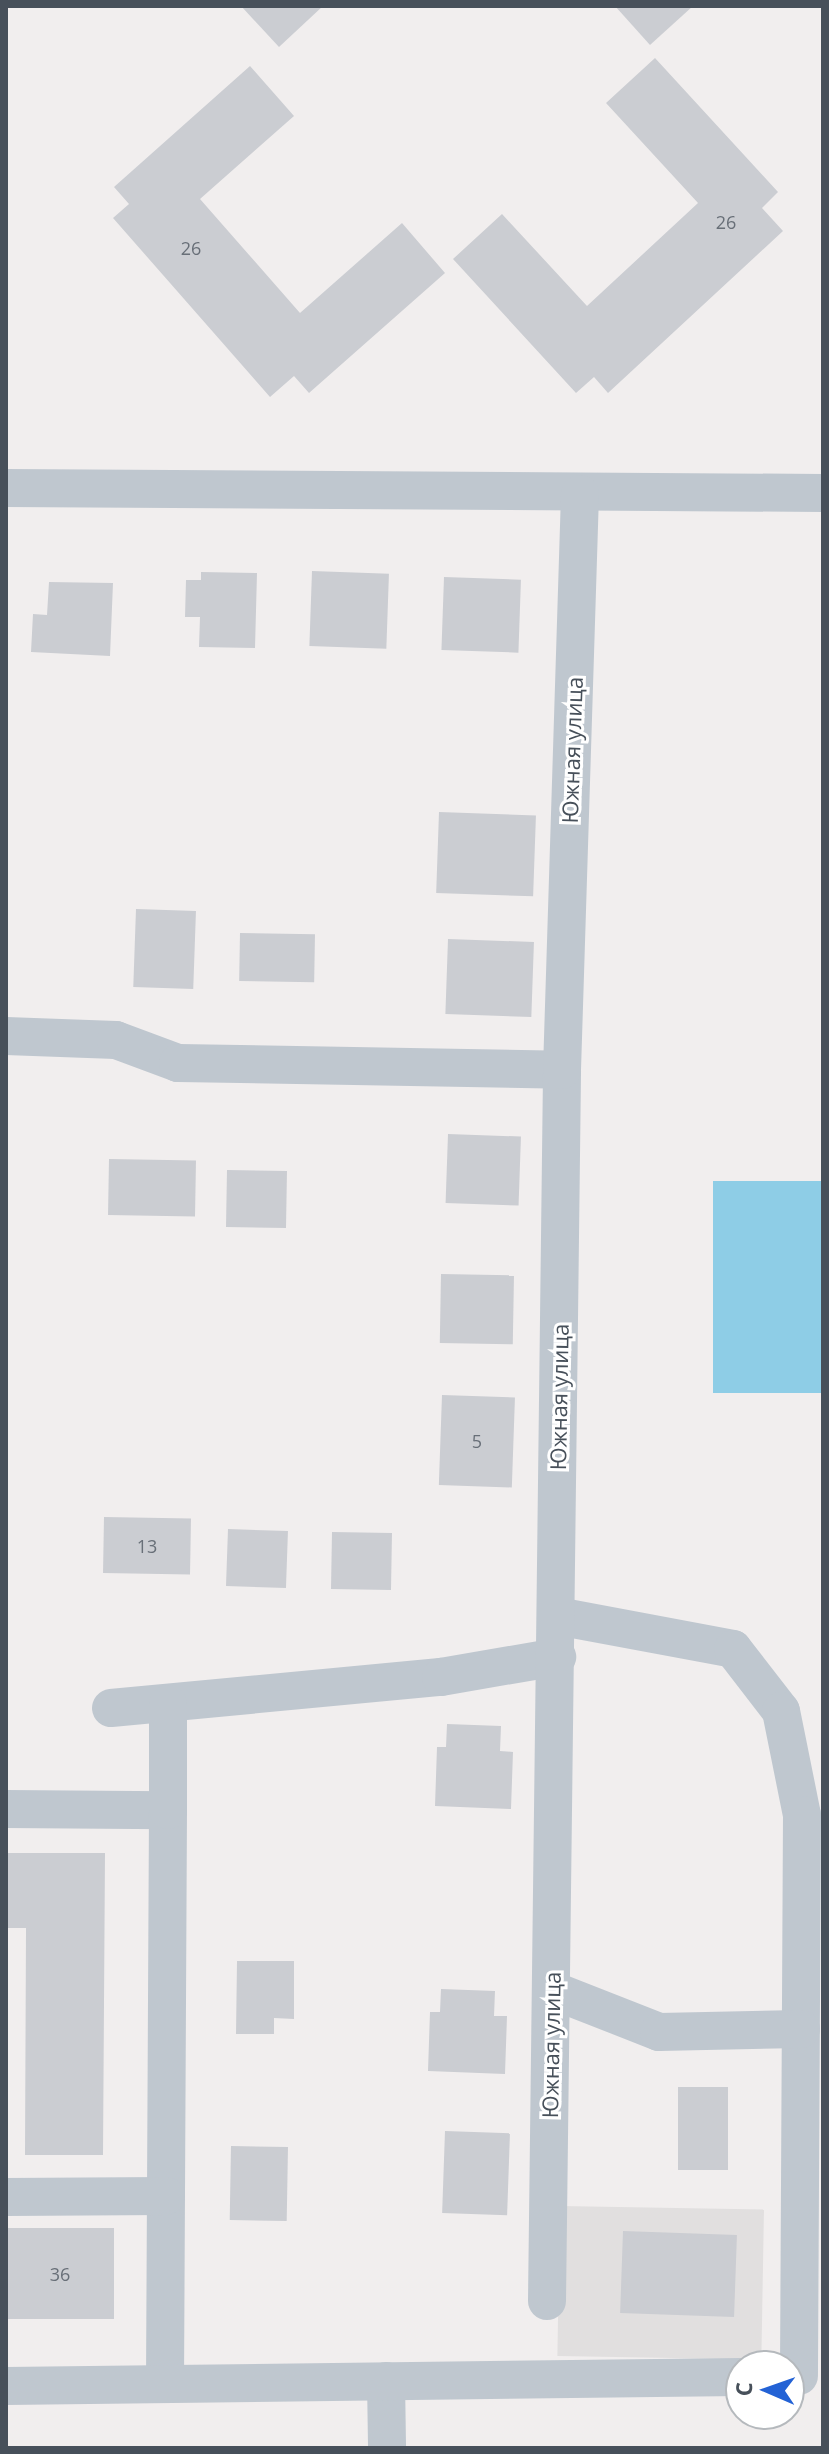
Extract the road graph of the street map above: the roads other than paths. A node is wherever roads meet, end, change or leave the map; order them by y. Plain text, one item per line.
1 (6, 488) edge
2 (823, 493) edge
3 (580, 494) junction
4 (6, 1036) edge
5 (562, 1070) junction
6 (557, 1616) junction
7 (557, 1657) junction
8 (168, 1704) junction
9 (111, 1708) dead end
10 (6, 1809) edge
11 (168, 1810) junction
12 (552, 1990) junction
13 (801, 2029) junction
14 (166, 2196) junction
15 (6, 2197) edge
16 (547, 2301) dead end
17 (823, 2339) edge
18 (804, 2350) edge
19 (805, 2374) edge
20 (725, 2377) edge
21 (386, 2381) junction
22 (165, 2384) junction
23 (6, 2386) edge
24 (387, 2448) edge

1 - 3 street
2 - 3 street
3 - 5 street, Южная улица
4 - 5 street
5 - 6 street, Южная улица
6 - 7 street, Южная улица
6 - 13 street
7 - 8 street
7 - 12 street, Южная улица
8 - 9 street
8 - 11 street
10 - 11 street
11 - 14 street
12 - 13 street
12 - 16 street, Южная улица
13 - 18 street
14 - 15 street
14 - 22 street
17 - 19 street
20 - 21 street
21 - 22 street
21 - 24 street
22 - 23 street

